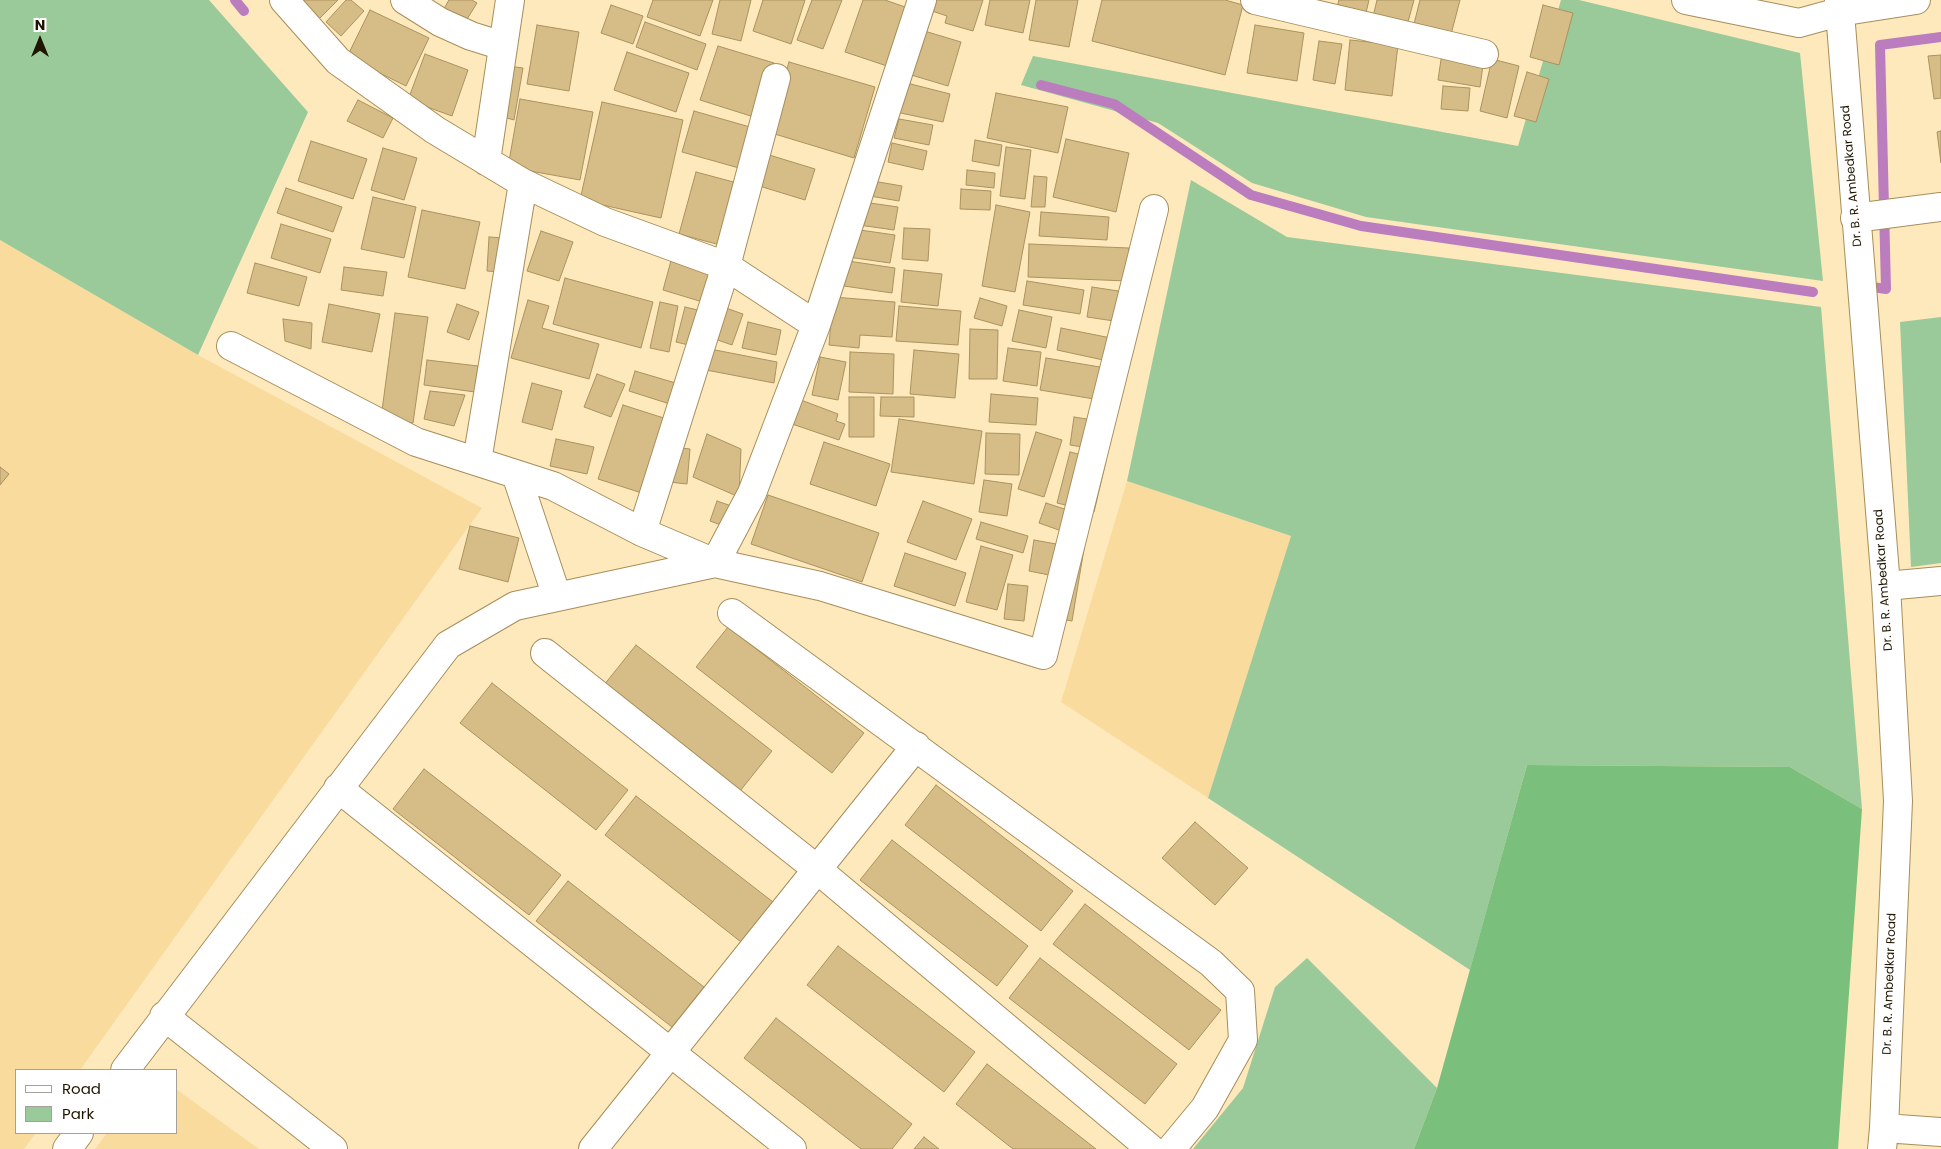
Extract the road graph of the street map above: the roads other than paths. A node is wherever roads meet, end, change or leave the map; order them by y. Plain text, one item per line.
1 (284, 0) edge
2 (405, 0) edge
3 (510, 0) edge
4 (922, 0) edge
5 (1255, 0) edge
6 (1686, 0) edge
7 (1916, 0) edge
8 (1839, 6) edge
9 (503, 46) junction
10 (1484, 54) dead end
11 (776, 78) dead end
12 (486, 161) junction
13 (523, 183) junction
14 (1941, 207) edge
15 (1154, 209) dead end
16 (1855, 218) junction
17 (726, 266) junction
18 (816, 325) junction
19 (231, 346) dead end
20 (476, 461) junction
21 (516, 474) junction
22 (642, 532) junction
23 (714, 564) junction
24 (1941, 581) edge
25 (1886, 586) junction
26 (557, 596) junction
27 (732, 613) dead end
28 (544, 652) dead end
29 (916, 746) junction
30 (338, 788) junction
31 (818, 870) junction
32 (164, 1016) junction
33 (671, 1052) junction
34 (126, 1069) edge
35 (1941, 1132) edge
36 (78, 1134) edge
37 (1883, 1138) edge
38 (67, 1149) edge
39 (333, 1149) edge
40 (593, 1149) edge
41 (792, 1149) edge
42 (1151, 1149) edge
43 (1171, 1149) edge

1 - 12 street
2 - 9 street
3 - 9 street
4 - 18 street
5 - 10 street
6 - 8 street
7 - 8 street
8 - 16 street, Dr. B. R. Ambedkar Road
9 - 12 street
11 - 17 street
12 - 13 street
13 - 17 street
13 - 20 street
14 - 16 street
15 - 23 street
16 - 25 street, Dr. B. R. Ambedkar Road
17 - 18 street
17 - 22 street
18 - 23 street
19 - 20 street
20 - 21 street
21 - 22 street
21 - 26 street
22 - 23 street
23 - 26 street
24 - 25 street
25 - 37 street, Dr. B. R. Ambedkar Road
26 - 30 street
27 - 29 street
28 - 31 street
29 - 31 street
29 - 43 street
30 - 32 street
30 - 33 street
31 - 33 street
31 - 42 street
32 - 34 street
32 - 39 street
33 - 40 street
33 - 41 street
35 - 37 street
36 - 38 street

